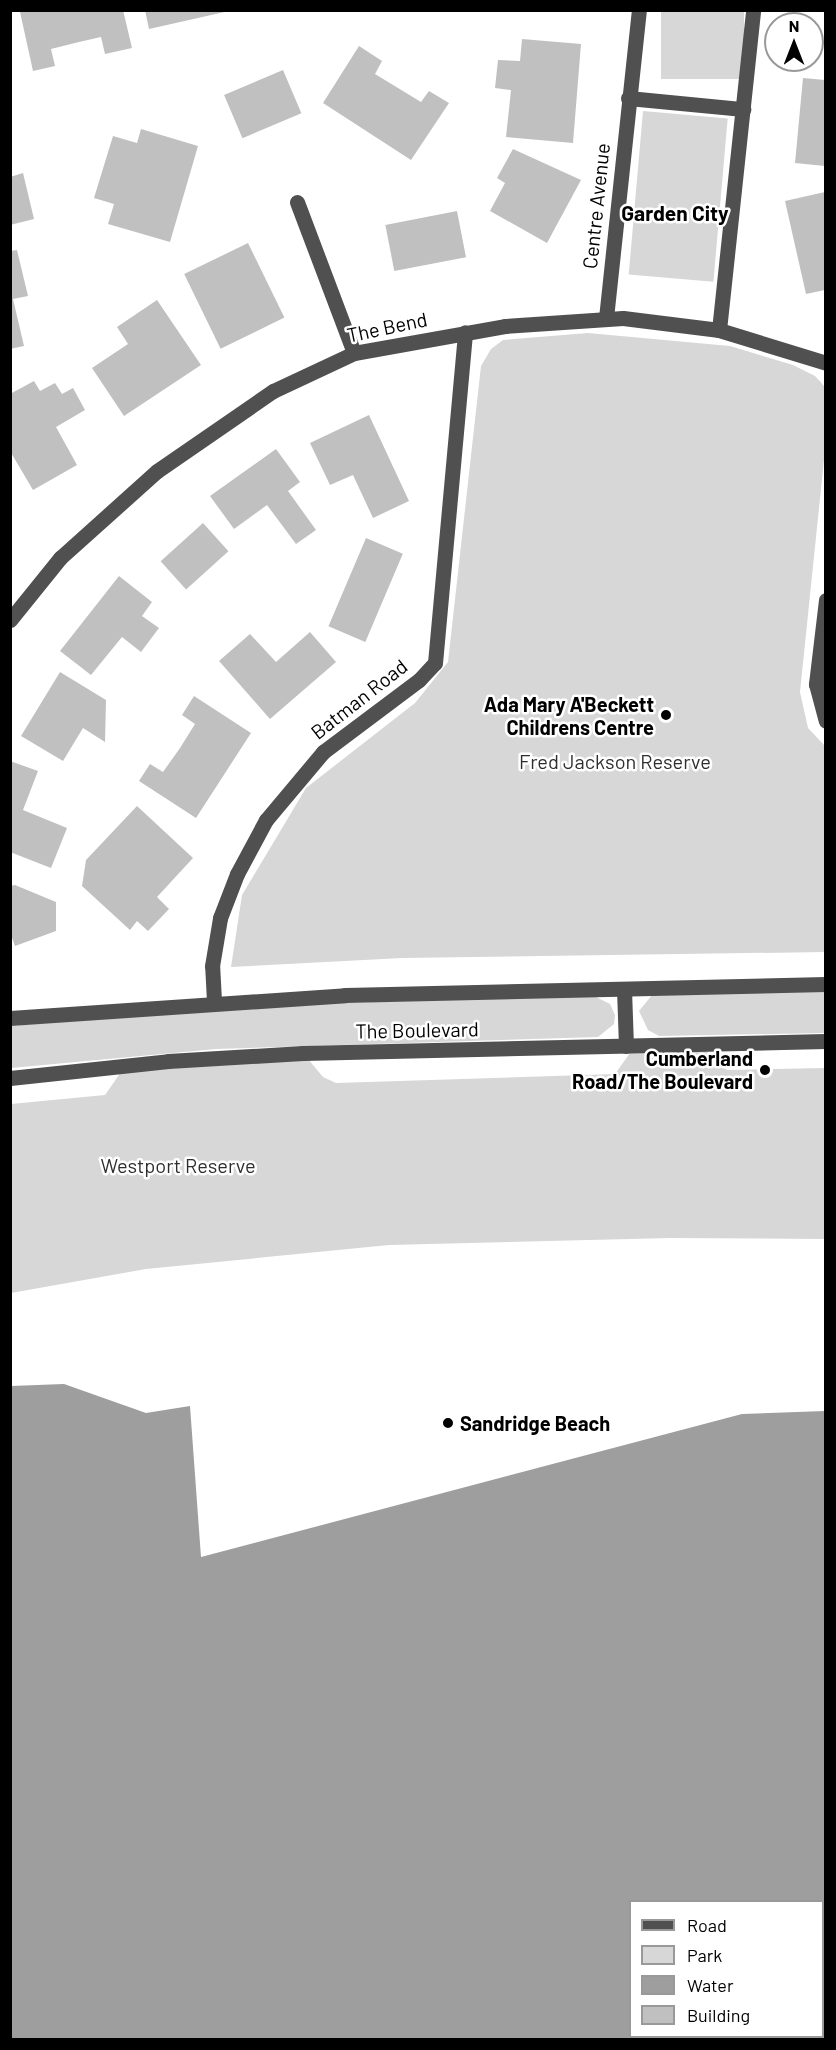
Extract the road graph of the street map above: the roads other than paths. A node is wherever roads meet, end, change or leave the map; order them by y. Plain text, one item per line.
1 (639, 10) edge
2 (753, 10) edge
3 (628, 98) junction
4 (743, 108) junction
5 (297, 202) dead end
6 (606, 318) junction
7 (719, 330) junction
8 (465, 332) junction
9 (354, 353) junction
10 (825, 363) edge
11 (825, 600) edge
12 (10, 620) edge
13 (825, 721) edge
14 (825, 984) edge
15 (624, 989) junction
16 (214, 1001) junction
17 (10, 1018) edge
18 (825, 1041) edge
19 (626, 1046) junction
20 (10, 1078) edge

1 - 3 street, Centre Avenue
2 - 4 street
3 - 4 street
3 - 6 street, Centre Avenue
4 - 7 street
5 - 9 street
6 - 7 street, The Bend
6 - 8 street, The Bend
7 - 10 street, The Bend
8 - 9 street, The Bend
8 - 16 street, Batman Road
9 - 12 street, The Bend
11 - 13 street
14 - 15 street, The Boulevard
15 - 16 street, The Boulevard
15 - 19 street
16 - 17 street, The Boulevard
18 - 19 street, The Boulevard
19 - 20 street, The Boulevard

